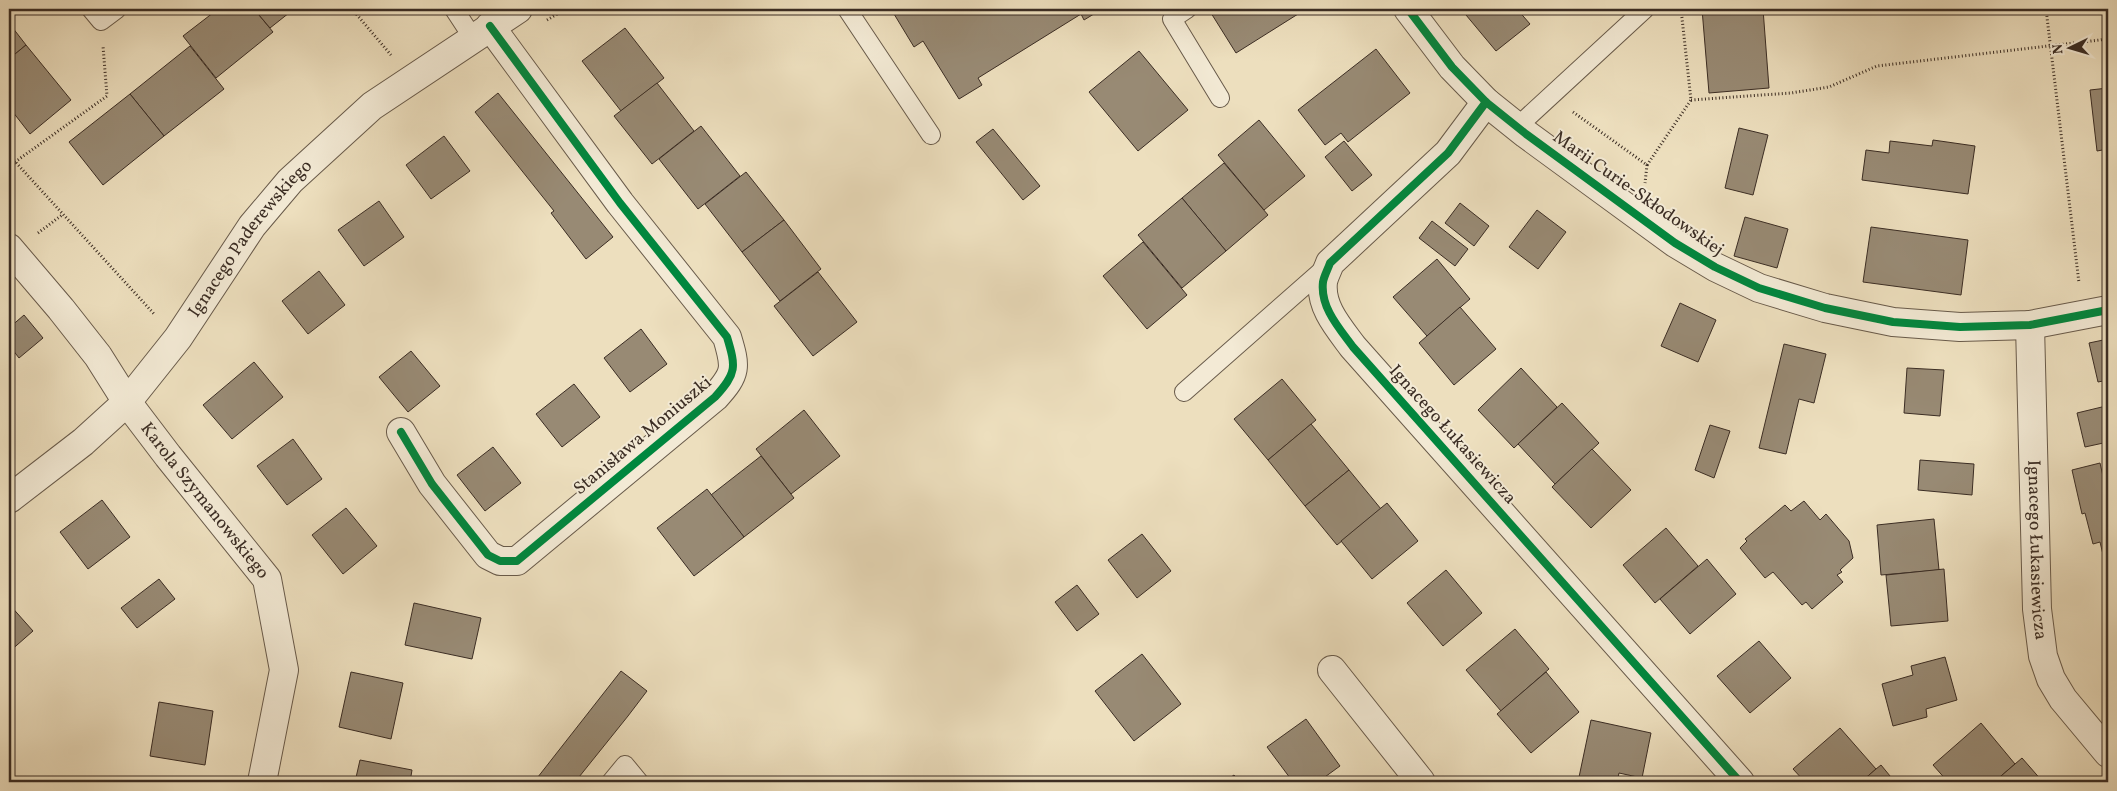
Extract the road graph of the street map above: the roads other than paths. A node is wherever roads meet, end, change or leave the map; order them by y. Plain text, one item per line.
1 (117, 9) edge
2 (454, 9) edge
3 (518, 9) edge
4 (847, 9) edge
5 (1187, 9) edge
6 (1408, 9) edge
7 (1645, 9) edge
8 (96, 15) edge
9 (489, 37) junction
10 (1220, 98) dead end
11 (1486, 102) junction
12 (1517, 127) junction
13 (931, 135) dead end
14 (9, 248) edge
15 (1330, 263) junction
16 (2108, 310) edge
17 (2030, 325) junction
18 (1184, 392) dead end
19 (126, 402) junction
20 (401, 432) dead end
21 (9, 499) edge
22 (1332, 670) dead end
23 (2108, 753) edge
24 (262, 782) edge
25 (611, 782) edge
26 (639, 782) edge
27 (1421, 782) edge
28 (1740, 782) edge

1 - 8 lane
2 - 9 lane
3 - 9 street, Ignacego Paderewskiego
4 - 13 lane
5 - 10 lane
6 - 11 street, Marii Curie-Skłodowskiej
7 - 12 lane
9 - 19 street, Ignacego Paderewskiego
9 - 20 street, Stanisława Moniuszki
11 - 12 street, Marii Curie-Skłodowskiej
11 - 15 street
12 - 17 street, Marii Curie-Skłodowskiej
14 - 19 street, Karola Szymanowskiego
15 - 18 lane
15 - 28 street, Ignacego Łukasiewicza
16 - 17 street, Marii Curie-Skłodowskiej
17 - 23 street, Ignacego Łukasiewicza
19 - 21 street, Ignacego Paderewskiego
19 - 24 street, Karola Szymanowskiego
22 - 27 street
25 - 26 lane

